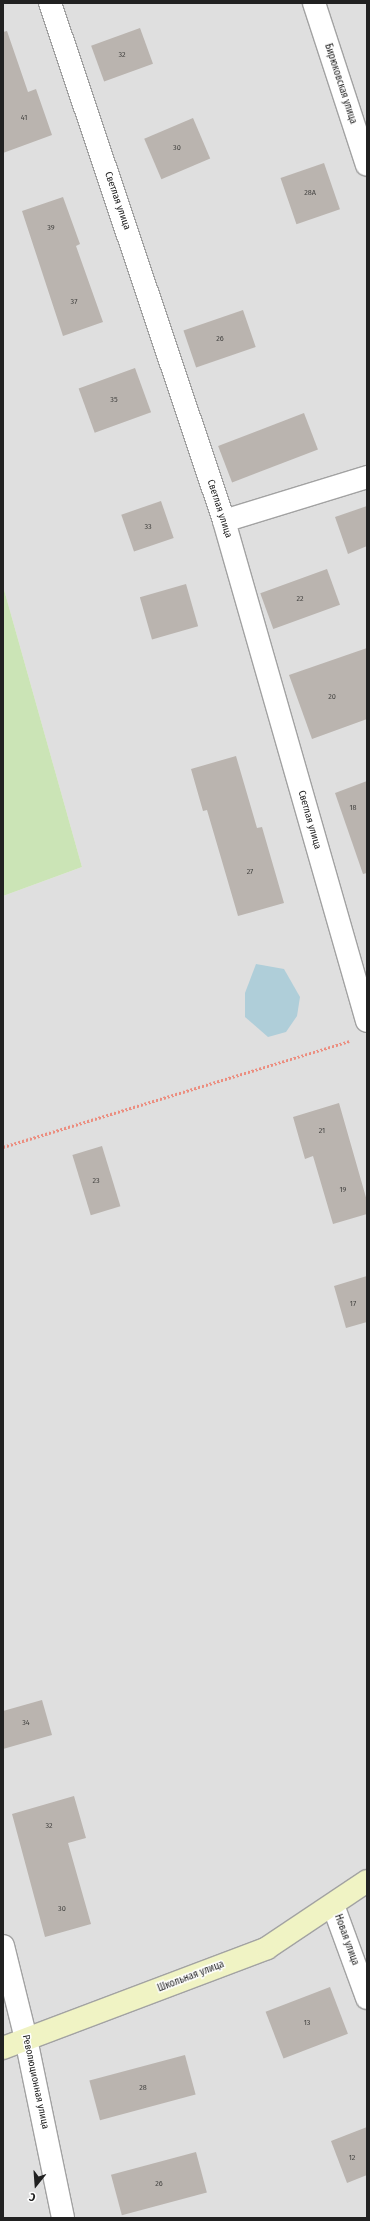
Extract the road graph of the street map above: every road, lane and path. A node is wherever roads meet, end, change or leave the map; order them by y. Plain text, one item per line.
1 (50, 3) edge
2 (314, 3) edge
3 (367, 165) edge
4 (367, 477) edge
5 (224, 521) junction
6 (367, 1021) edge
7 (352, 1040) dead end
8 (3, 1147) edge
9 (367, 1880) edge
10 (333, 1905) junction
11 (3, 1946) edge
12 (367, 1998) edge
13 (26, 2039) junction
14 (3, 2048) edge
15 (63, 2218) edge

1 - 5 street, Светлая улица
2 - 3 street, Бирюковская улица
4 - 5 street
5 - 6 street, Светлая улица
7 - 8 path
9 - 10 street, Школьная улица
10 - 12 street, Новая улица
10 - 13 street, Школьная улица
11 - 13 street, Революционная улица
13 - 14 street, Школьная улица
13 - 15 street, Революционная улица

